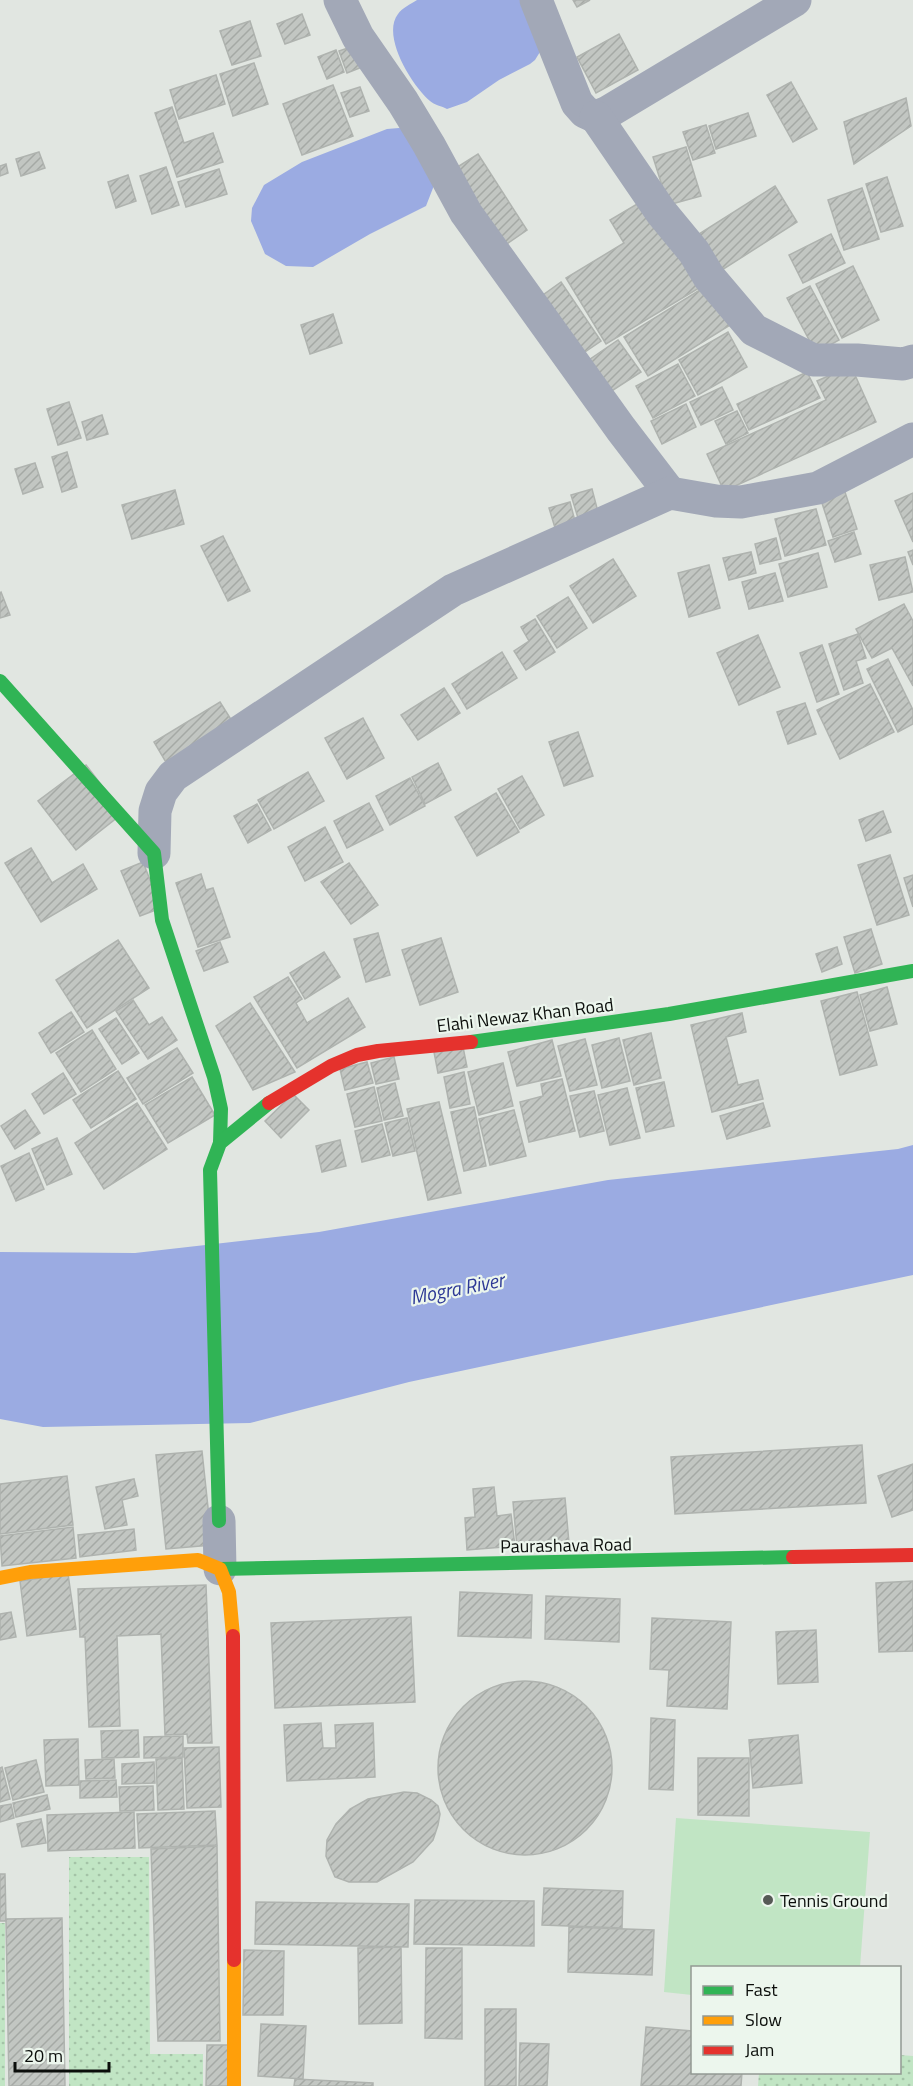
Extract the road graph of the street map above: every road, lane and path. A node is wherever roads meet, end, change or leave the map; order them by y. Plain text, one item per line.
1 (340, 0) edge
2 (536, 0) edge
3 (795, 0) edge
4 (596, 117) junction
5 (913, 361) edge
6 (913, 439) edge
7 (670, 492) junction
8 (0, 681) edge
9 (154, 853) junction
10 (913, 971) edge
11 (220, 1143) junction
12 (219, 1521) joint
13 (913, 1555) edge
14 (220, 1569) junction
15 (0, 1578) edge
16 (234, 2086) edge

1 - 7 street
2 - 4 street
3 - 4 street
4 - 5 street
6 - 7 street
7 - 9 street
8 - 9 street
9 - 11 street
10 - 11 street, Elahi Newaz Khan Road
11 - 12 street
12 - 14 street
13 - 14 street, Paurashava Road
14 - 15 street, Paurashava Road
14 - 16 street

